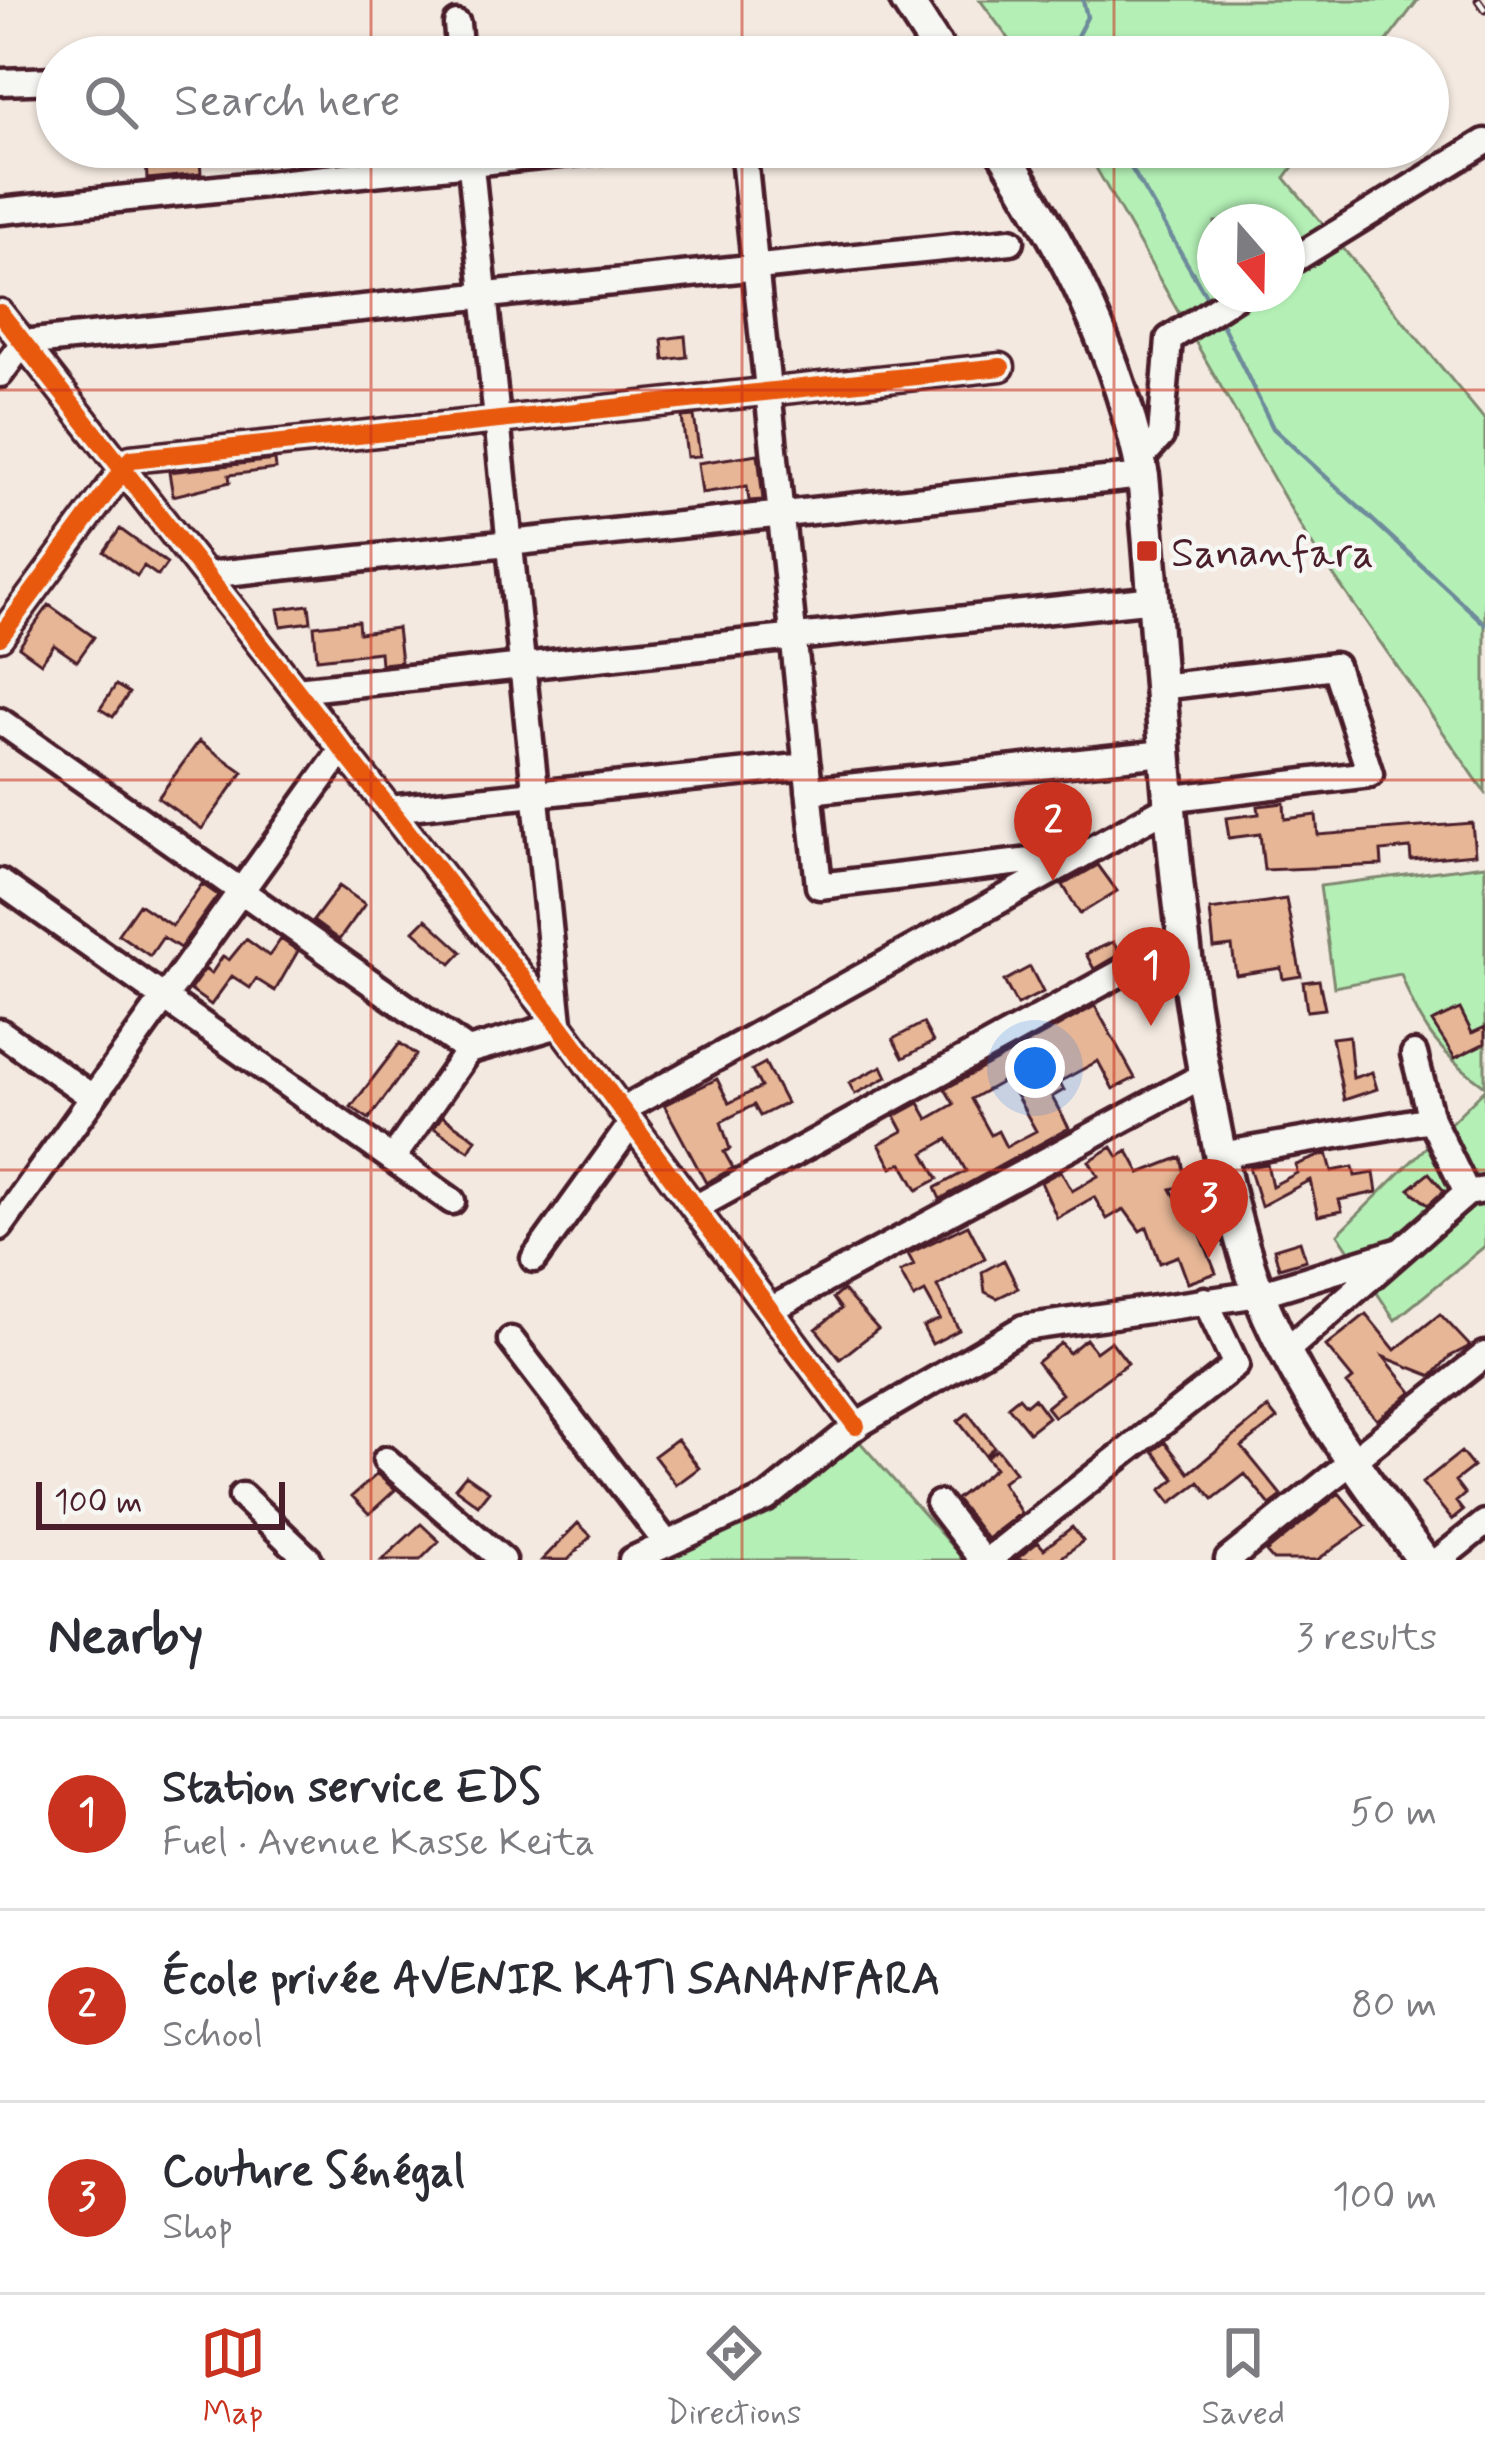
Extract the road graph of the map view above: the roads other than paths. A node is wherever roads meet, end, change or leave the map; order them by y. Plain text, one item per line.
1 (906, 0) edge
2 (457, 24) dead end
3 (458, 36) edge
4 (929, 36) edge
5 (36, 81) edge
6 (0, 82) edge
7 (1485, 142) edge
8 (1449, 164) edge
9 (361, 168) edge
10 (471, 168) edge
11 (745, 168) edge
12 (1012, 168) edge
13 (1443, 168) edge
14 (0, 211) edge
15 (1011, 241) dead end
16 (1305, 253) edge
17 (755, 268) junction
18 (485, 296) junction
19 (1211, 312) edge
20 (0, 313) edge
21 (23, 343) junction
22 (1000, 367) dead end
23 (0, 374) edge
24 (768, 392) junction
25 (497, 420) junction
26 (1142, 467) junction
27 (122, 468) junction
28 (781, 514) junction
29 (510, 543) junction
30 (206, 575) junction
31 (1155, 599) junction
32 (793, 637) junction
33 (0, 638) edge
34 (523, 666) junction
35 (1160, 687) junction
36 (296, 689) junction
37 (0, 721) edge
38 (343, 749) junction
39 (1164, 753) junction
40 (808, 779) junction
41 (536, 794) junction
42 (1167, 803) junction
43 (389, 809) junction
44 (1082, 855) junction
45 (0, 882) edge
46 (240, 890) junction
47 (1180, 940) junction
48 (164, 998) junction
49 (560, 1025) junction
50 (0, 1032) edge
51 (468, 1051) junction
52 (1414, 1054) dead end
53 (1204, 1075) junction
54 (92, 1097) junction
55 (627, 1117) junction
56 (1431, 1119) junction
57 (1220, 1155) junction
58 (392, 1159) junction
59 (1476, 1192) edge
60 (8, 1198) edge
61 (452, 1201) dead end
62 (695, 1208) junction
63 (0, 1227) edge
64 (1400, 1251) junction
65 (534, 1258) dead end
66 (1259, 1294) junction
67 (1205, 1300) junction
68 (770, 1310) junction
69 (511, 1340) dead end
70 (1286, 1351) junction
71 (1485, 1355) edge
72 (856, 1426) junction
73 (386, 1460) dead end
74 (1352, 1461) junction
75 (242, 1496) dead end
76 (939, 1504) dead end
77 (1485, 1523) edge
78 (667, 1544) junction
79 (309, 1560) edge
80 (503, 1560) edge
81 (632, 1560) edge
82 (985, 1560) edge
83 (1228, 1560) edge
84 (1423, 1560) edge
85 (1439, 1560) edge

1 - 4 main road
2 - 3 street
5 - 6 street
7 - 8 street
9 - 14 street
10 - 18 street
11 - 17 street
12 - 26 main road
13 - 16 street
15 - 17 street
17 - 18 street
17 - 24 street
18 - 21 street
18 - 25 street
19 - 26 street
20 - 21 street
21 - 23 street
21 - 27 street
22 - 24 street
24 - 25 street
24 - 28 street
25 - 27 street
25 - 29 street
26 - 28 street
26 - 31 main road
27 - 30 street
27 - 33 street
28 - 29 street
28 - 32 street
29 - 30 street
29 - 34 street
30 - 36 street
31 - 32 street
31 - 35 main road
32 - 34 street
32 - 40 street
34 - 36 street
34 - 41 street
35 - 39 main road
35 - 42 street
36 - 38 street
37 - 46 street
38 - 43 street
38 - 46 street
39 - 40 street
39 - 42 main road
40 - 41 street
40 - 44 street
41 - 43 street
41 - 49 street
42 - 44 street
42 - 47 main road
43 - 49 street
44 - 55 street
45 - 48 street
46 - 48 street
46 - 51 street
47 - 53 main road
47 - 62 street
48 - 54 street
48 - 58 street
49 - 51 street
49 - 55 street
50 - 54 street
51 - 58 street
52 - 56 street
53 - 57 main road
53 - 68 street
54 - 60 street
55 - 62 street
55 - 65 street
56 - 57 street
56 - 59 street
57 - 66 main road
58 - 61 street
59 - 64 street
60 - 63 street
62 - 68 street
64 - 66 street
64 - 70 street
66 - 67 street
66 - 70 main road
67 - 72 street
67 - 82 street
68 - 72 street
69 - 78 street
70 - 74 main road
71 - 74 street
72 - 78 street
73 - 80 street
74 - 83 street
74 - 84 main road
75 - 79 street
76 - 82 street
77 - 85 street
78 - 81 street

